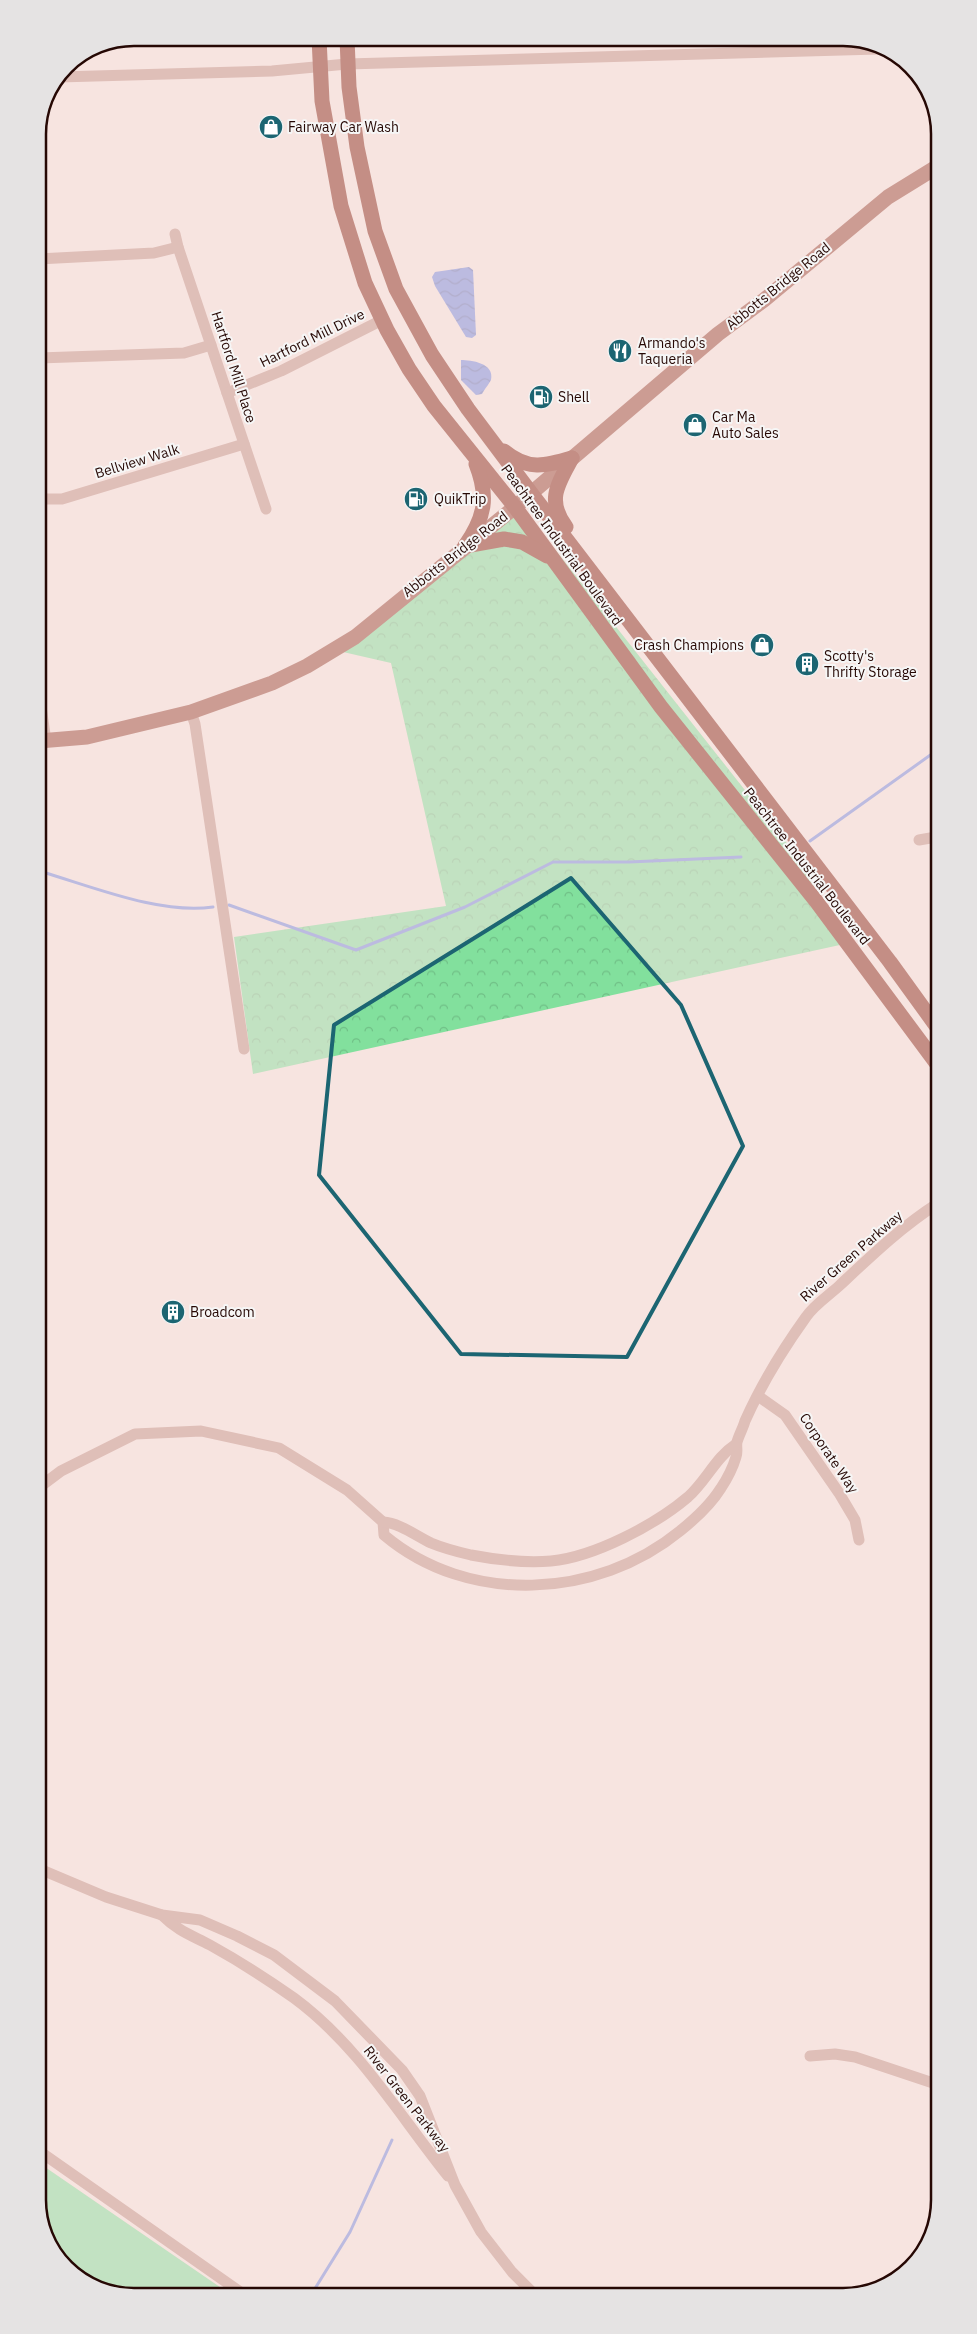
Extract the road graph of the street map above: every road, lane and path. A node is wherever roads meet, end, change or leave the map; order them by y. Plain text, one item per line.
1 (319, 46) edge
2 (347, 46) edge
3 (865, 49) edge
4 (347, 64) junction
5 (319, 67) junction
6 (69, 75) edge
7 (931, 170) edge
8 (175, 234) dead end
9 (178, 247) junction
10 (46, 259) edge
11 (382, 320) junction
12 (211, 345) junction
13 (46, 358) edge
14 (227, 393) junction
15 (493, 443) junction
16 (244, 444) junction
17 (469, 448) junction
18 (572, 458) junction
19 (531, 493) junction
20 (46, 499) edge
21 (515, 507) junction
22 (266, 509) dead end
23 (465, 546) junction
24 (580, 557) junction
25 (552, 558) junction
26 (191, 712) junction
27 (46, 741) edge
28 (931, 838) edge
29 (919, 840) dead end
30 (931, 1019) edge
31 (244, 1049) dead end
32 (931, 1056) edge
33 (931, 1209) edge
34 (758, 1396) junction
35 (736, 1444) junction
36 (46, 1482) edge
37 (383, 1522) junction
38 (859, 1540) dead end
39 (46, 1877) edge
40 (162, 1915) junction
41 (810, 2056) dead end
42 (931, 2082) edge
43 (46, 2156) edge
44 (456, 2185) junction
45 (235, 2288) edge
46 (528, 2288) edge

1 - 5 highway, Peachtree Industrial Boulevard
2 - 4 highway, Peachtree Industrial Boulevard
3 - 4 street
4 - 5 street
4 - 15 highway, Peachtree Industrial Boulevard
5 - 6 street
5 - 11 highway, Peachtree Industrial Boulevard
7 - 18 main road, Abbotts Bridge Road
8 - 9 street, Hartford Mill Place
9 - 10 street
9 - 12 street, Hartford Mill Place
11 - 14 street, Hartford Mill Drive
11 - 17 highway, Peachtree Industrial Boulevard
12 - 13 street
12 - 14 street, Hartford Mill Place
14 - 16 street, Hartford Mill Place
15 - 18 highway
15 - 19 highway, Peachtree Industrial Boulevard
16 - 20 street, Bellview Walk
16 - 22 street, Hartford Mill Place
17 - 21 highway, Peachtree Industrial Boulevard
17 - 23 highway
18 - 19 main road, Abbotts Bridge Road
18 - 24 highway
19 - 21 main road, Abbotts Bridge Road
19 - 24 highway, Peachtree Industrial Boulevard
21 - 23 main road, Abbotts Bridge Road
21 - 25 highway, Peachtree Industrial Boulevard
23 - 25 highway
23 - 26 main road, Abbotts Bridge Road
24 - 30 highway, Peachtree Industrial Boulevard
25 - 32 highway, Peachtree Industrial Boulevard
26 - 27 main road, Abbotts Bridge Road
26 - 31 street
28 - 29 street
33 - 34 street, River Green Parkway
34 - 35 street, River Green Parkway
34 - 38 street, Corporate Way
35 - 37 street, River Green Parkway
35 - 37 street, River Green Parkway
36 - 37 street, River Green Parkway
39 - 40 street, River Green Parkway
40 - 44 street, River Green Parkway
40 - 44 street, River Green Parkway
41 - 42 street
43 - 45 street
44 - 46 street, River Green Parkway

